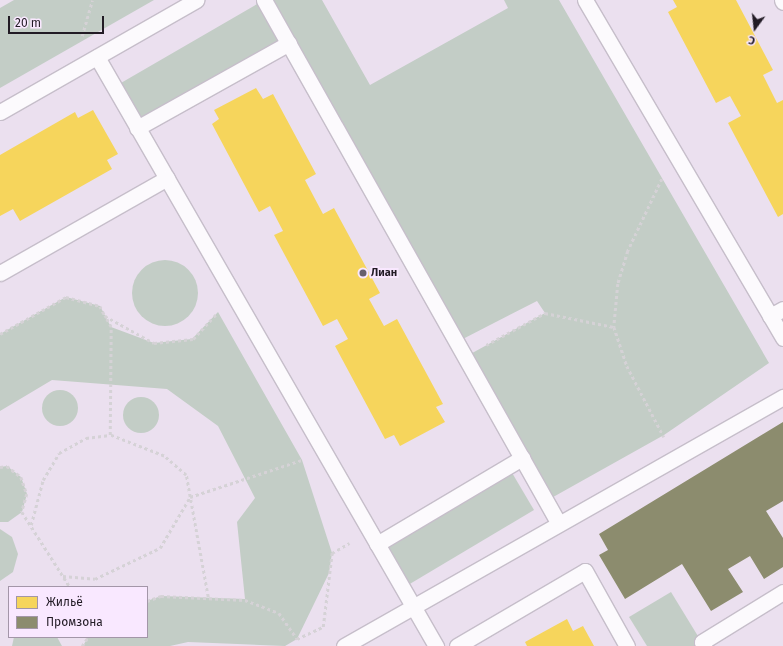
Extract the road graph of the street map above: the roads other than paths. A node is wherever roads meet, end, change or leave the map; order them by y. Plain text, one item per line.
1 (196, 0) edge
2 (264, 0) edge
3 (585, 0) edge
4 (289, 43) junction
5 (96, 57) junction
6 (0, 112) edge
7 (138, 128) junction
8 (167, 178) junction
9 (0, 273) edge
10 (783, 309) edge
11 (770, 316) junction
12 (783, 338) edge
13 (783, 397) edge
14 (522, 458) junction
15 (559, 524) junction
16 (374, 538) junction
17 (783, 592) edge
18 (413, 607) junction
19 (344, 646) edge
20 (436, 646) edge
21 (457, 646) edge
22 (627, 646) edge
23 (704, 646) edge

1 - 5 lane
2 - 4 lane
3 - 11 lane
4 - 7 lane
4 - 14 lane
5 - 6 lane
5 - 7 lane
7 - 8 lane
8 - 9 lane
8 - 16 lane
10 - 11 lane
11 - 12 lane
13 - 15 lane
14 - 15 lane
14 - 16 lane
15 - 18 lane
16 - 18 lane
17 - 23 lane
18 - 19 lane
18 - 20 lane
21 - 22 lane

